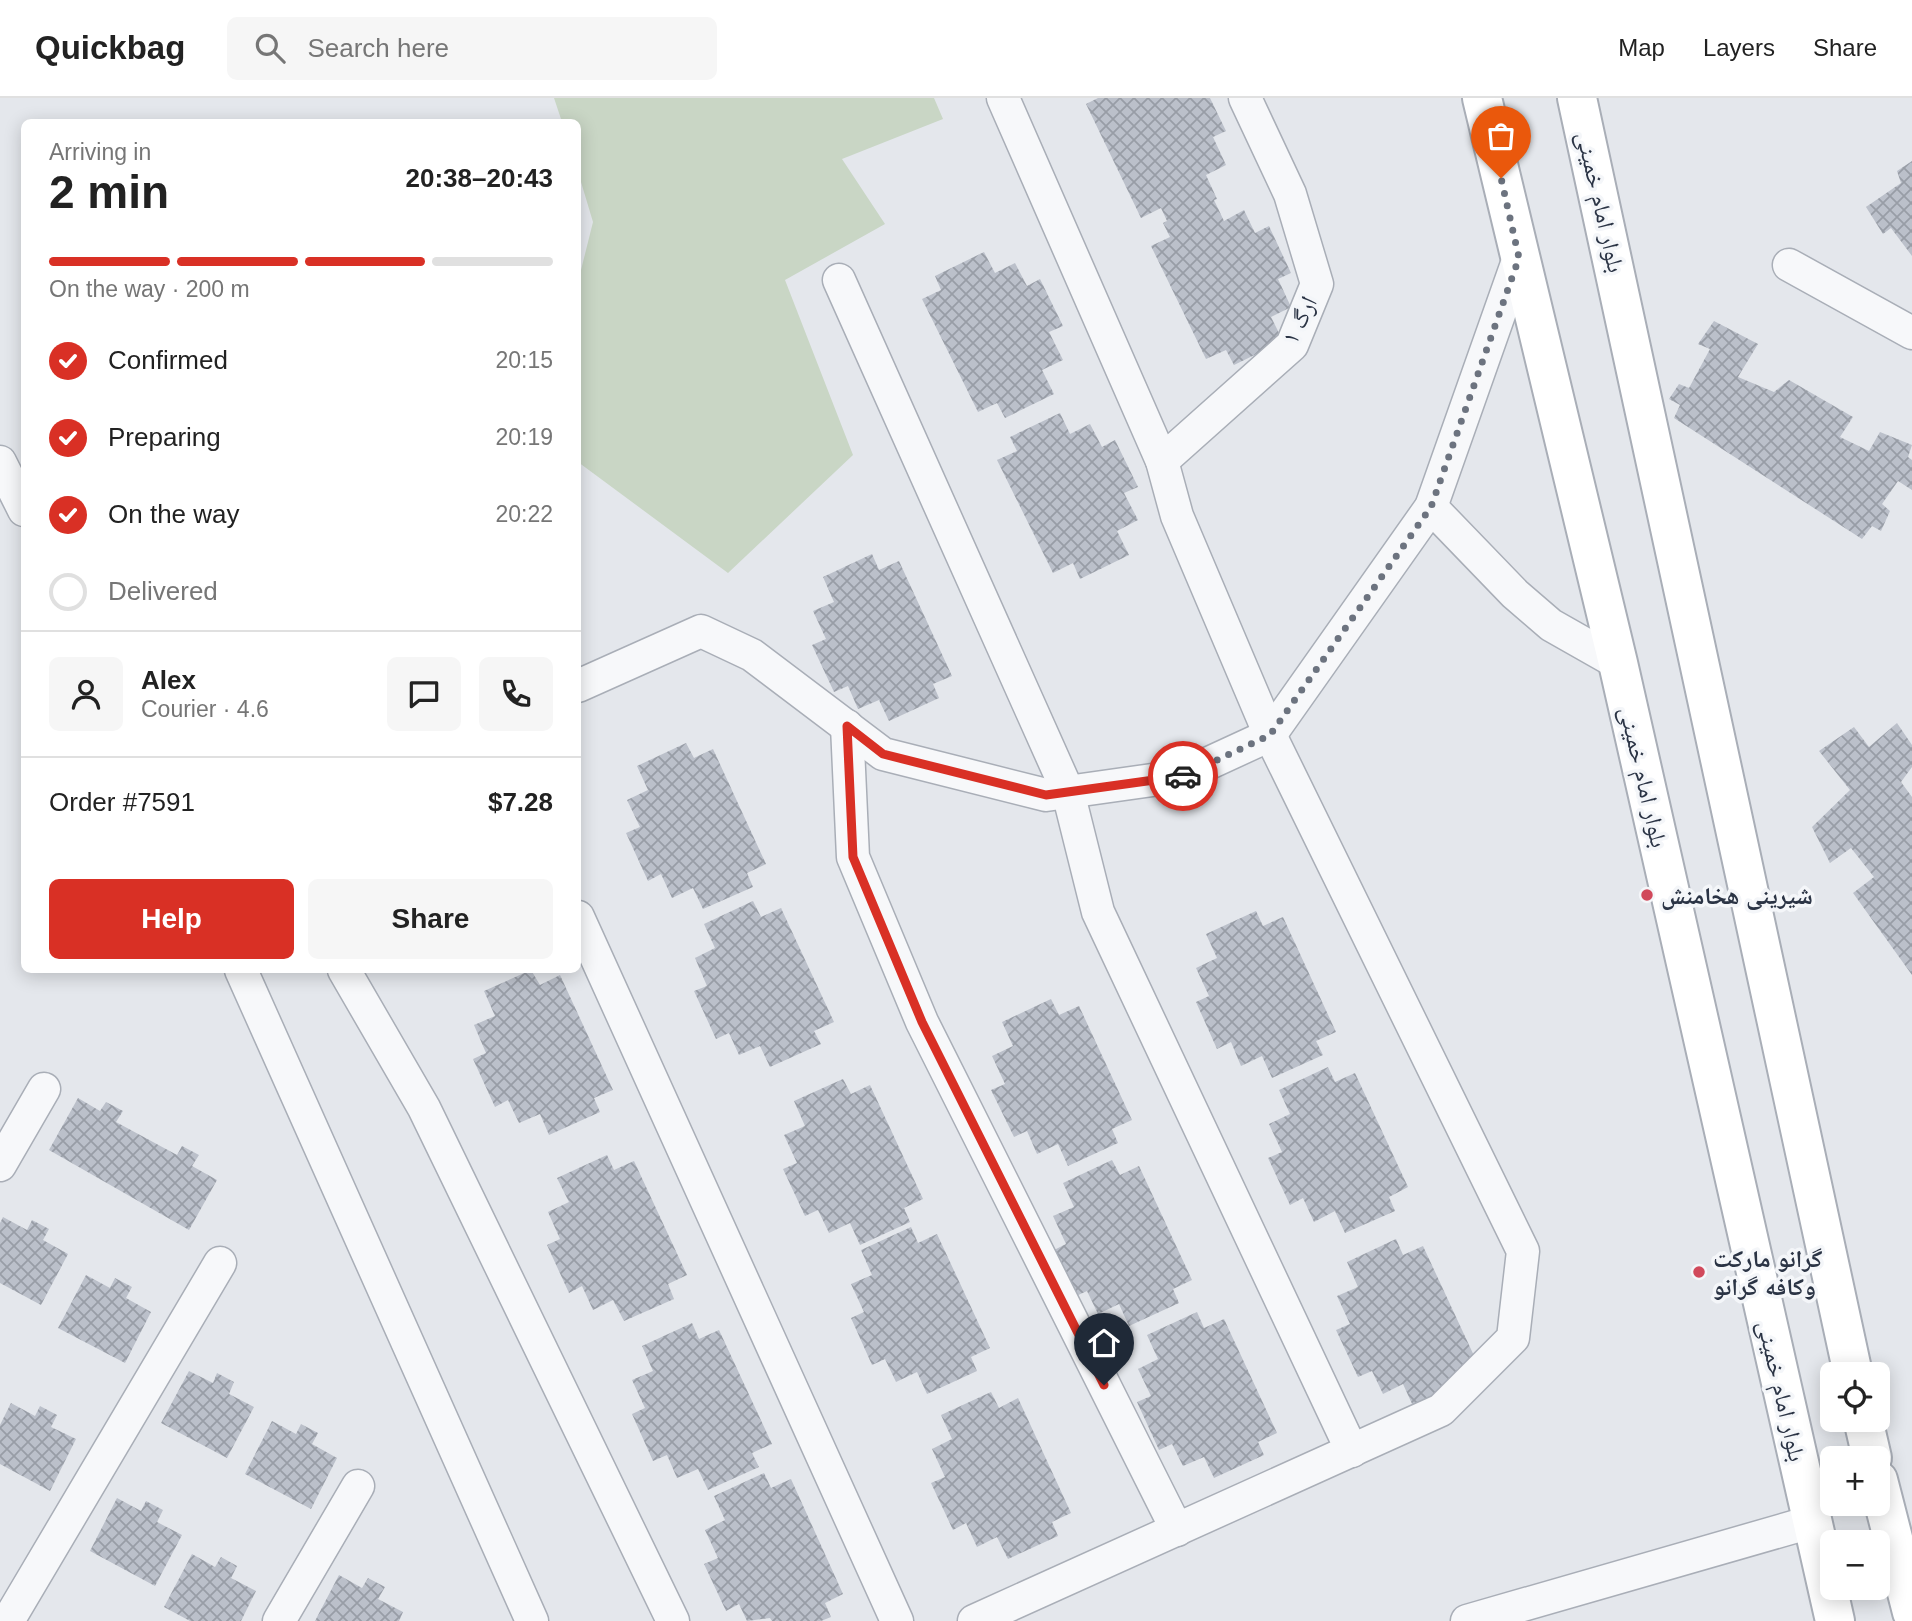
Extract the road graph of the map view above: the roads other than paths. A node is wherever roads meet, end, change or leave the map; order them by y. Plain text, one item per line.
1 (1003, 98) edge
2 (1245, 98) edge
3 (1482, 98) edge
4 (1577, 98) edge
5 (1519, 258) junction
6 (1789, 265) dead end
7 (839, 280) dead end
8 (1912, 333) edge
9 (1162, 461) junction
10 (0, 463) edge
11 (21, 504) edge
12 (1431, 507) junction
13 (1618, 663) junction
14 (581, 685) edge
15 (847, 726) junction
16 (1270, 735) junction
17 (1068, 792) junction
18 (581, 924) edge
19 (242, 973) edge
20 (346, 973) edge
21 (44, 1089) dead end
22 (0, 1165) edge
23 (220, 1263) dead end
24 (1850, 1362) edge
25 (1352, 1451) junction
26 (358, 1486) dead end
27 (1887, 1516) edge
28 (1811, 1522) junction
29 (1177, 1530) junction
30 (1912, 1612) edge
31 (8, 1621) edge
32 (279, 1621) edge
33 (532, 1621) edge
34 (673, 1621) edge
35 (897, 1621) edge
36 (974, 1621) edge
37 (1467, 1621) edge
38 (1835, 1621) edge

1 - 9 street
2 - 9 street, ارگ ۱
3 - 5 main road, بلوار امام خمینی
4 - 24 main road, بلوار امام خمینی
5 - 12 street
5 - 13 main road, بلوار امام خمینی
6 - 8 street
7 - 17 street
9 - 16 street
10 - 11 street
12 - 13 street
12 - 16 street
13 - 28 main road, بلوار امام خمینی
14 - 15 street
15 - 17 street
15 - 29 street
16 - 17 street
16 - 25 street
17 - 25 street
18 - 35 street
19 - 33 street
20 - 34 street
21 - 22 street
23 - 31 street
25 - 29 street
26 - 32 street
27 - 30 main road
28 - 37 street
28 - 38 main road, بلوار امام خمینی
29 - 36 street

